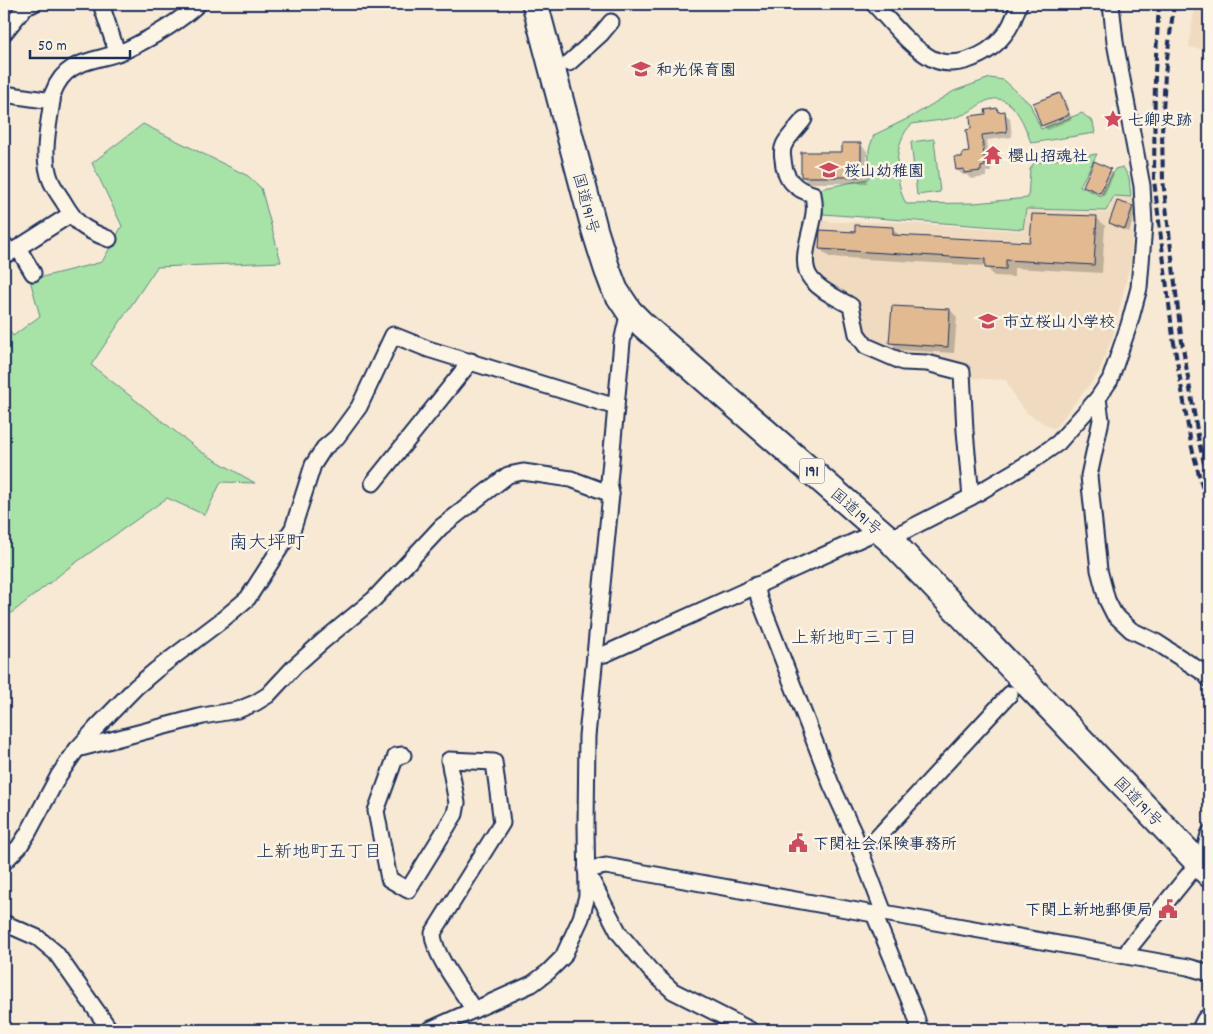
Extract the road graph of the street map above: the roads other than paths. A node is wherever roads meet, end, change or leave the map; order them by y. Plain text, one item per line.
1 (33, 4) edge
2 (102, 4) edge
3 (198, 4) edge
4 (535, 4) edge
5 (874, 4) edge
6 (1019, 4) edge
7 (1111, 4) edge
8 (611, 22) dead end
9 (4, 33) edge
10 (117, 52) junction
11 (569, 63) dead end
12 (4, 94) edge
13 (52, 101) junction
14 (804, 119) dead end
15 (72, 214) junction
16 (109, 239) dead end
17 (11, 246) edge
18 (33, 274) dead end
19 (629, 310) junction
20 (471, 362) junction
21 (1098, 398) junction
22 (616, 407) junction
23 (373, 483) dead end
24 (611, 494) junction
25 (972, 496) junction
26 (885, 534) junction
27 (756, 585) junction
28 (595, 656) junction
29 (1209, 679) edge
30 (1010, 694) dead end
31 (78, 749) junction
32 (403, 755) dead end
33 (1209, 834) edge
34 (859, 847) junction
35 (4, 862) edge
36 (1204, 868) edge
37 (586, 870) junction
38 (879, 914) junction
39 (4, 923) edge
40 (1126, 956) junction
41 (1209, 973) edge
42 (474, 1010) junction
43 (1209, 1022) edge
44 (110, 1030) edge
45 (431, 1030) edge
46 (750, 1030) edge
47 (920, 1030) edge
48 (1206, 1030) edge

1 - 9 street
2 - 10 street
3 - 10 street
4 - 19 highway, 国道191号 / 191
5 - 6 street
7 - 21 street
8 - 11 street
10 - 13 street
12 - 13 street
13 - 15 street
14 - 25 street
15 - 16 street
15 - 17 street
17 - 18 street
19 - 22 street
19 - 26 highway, 国道191号 / 191
20 - 22 street
20 - 23 street
20 - 31 street
21 - 25 street
21 - 29 street
22 - 24 street
24 - 28 street
24 - 31 street
25 - 26 street
26 - 27 street
26 - 36 highway, 国道191号 / 191
27 - 28 street
27 - 34 street
28 - 37 street
30 - 34 street
31 - 35 street
32 - 42 street
33 - 36 street
34 - 38 street
36 - 40 street
37 - 38 street
37 - 42 street
37 - 46 street
38 - 40 street
38 - 47 street
39 - 44 street
40 - 41 street
42 - 45 street
43 - 48 highway

